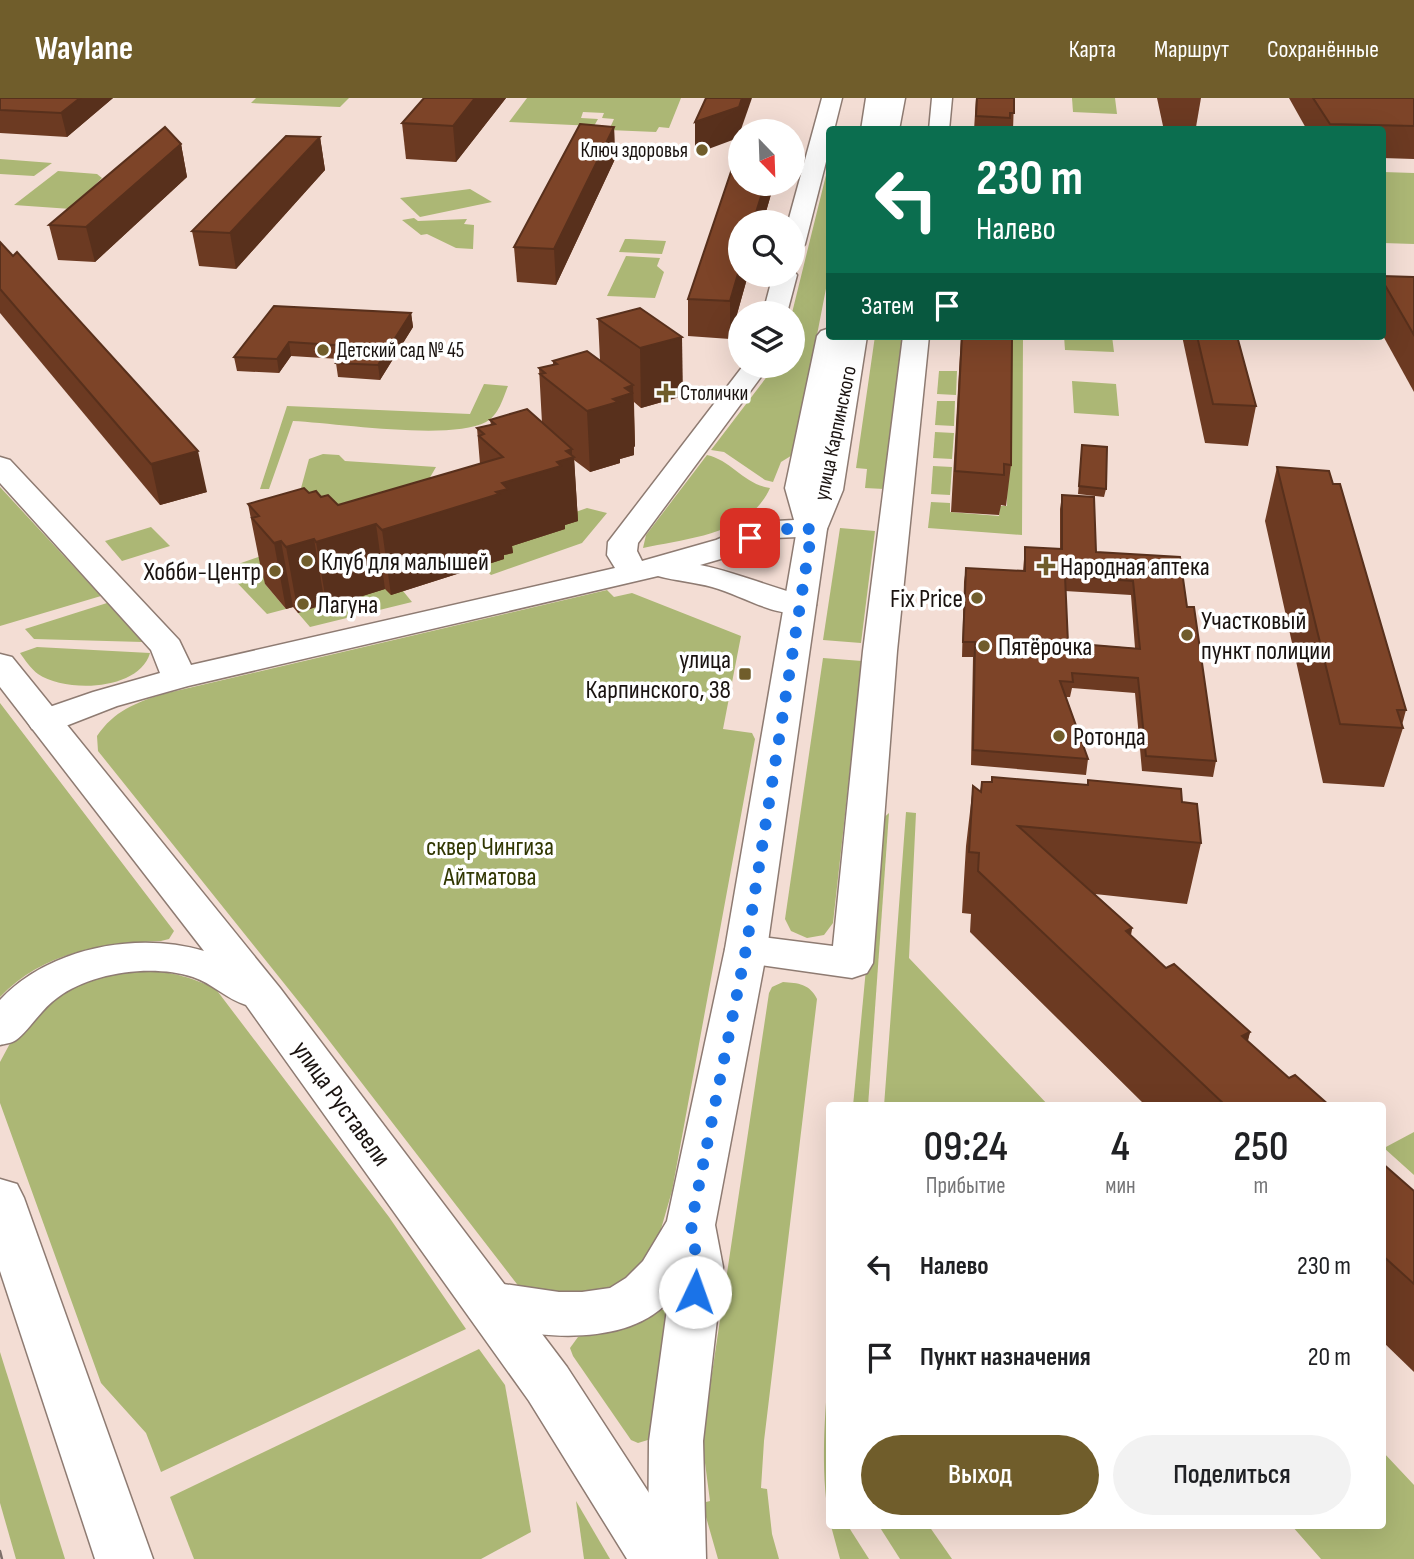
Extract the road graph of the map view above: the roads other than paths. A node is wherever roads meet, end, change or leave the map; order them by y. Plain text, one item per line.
1 (832, 98) edge
2 (876, 98) edge
3 (895, 98) edge
4 (942, 98) edge
5 (872, 126) edge
6 (890, 126) edge
7 (939, 126) edge
8 (802, 210) edge
9 (830, 340) edge
10 (854, 340) edge
11 (916, 340) edge
12 (747, 378) edge
13 (0, 466) edge
14 (812, 529) junction
15 (644, 570) junction
16 (800, 605) junction
17 (0, 664) edge
18 (179, 678) junction
19 (45, 721) junction
20 (746, 949) junction
21 (265, 999) junction
22 (0, 1028) edge
23 (0, 1198) edge
24 (691, 1225) junction
25 (490, 1304) junction
26 (124, 1559) edge
27 (659, 1559) edge
28 (677, 1559) edge

1 - 8 street
2 - 5 street
3 - 6 street
4 - 7 street
9 - 14 street, улица Карпинского
10 - 14 street, улица Карпинского
11 - 20 street
12 - 15 street
13 - 18 street
14 - 15 street
14 - 16 street, улица Карпинского
15 - 16 street
15 - 18 street
16 - 20 street, улица Карпинского
17 - 19 street, улица Руставели
18 - 19 street
19 - 21 street, улица Руставели
20 - 24 street, улица Карпинского
21 - 22 street
21 - 25 street, улица Руставели
23 - 26 street
24 - 25 street, улица Карпинского
24 - 28 street, улица Карпинского
25 - 27 street, улица Руставели

